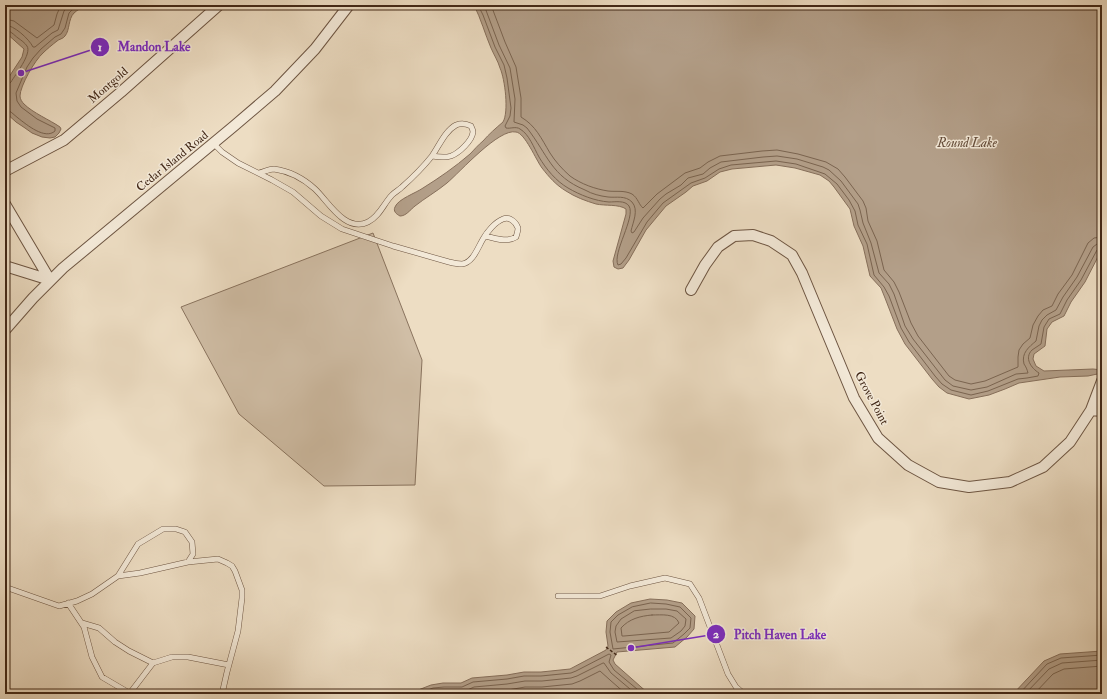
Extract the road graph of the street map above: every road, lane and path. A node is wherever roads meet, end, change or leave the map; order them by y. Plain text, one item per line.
1 (219, 5) edge
2 (349, 5) edge
3 (214, 144) junction
4 (432, 156) junction
5 (5, 171) edge
6 (259, 173) junction
7 (5, 204) edge
8 (484, 236) junction
9 (5, 266) edge
10 (50, 280) junction
11 (691, 290) dead end
12 (5, 330) edge
13 (1102, 381) edge
14 (1091, 410) junction
15 (1102, 411) edge
16 (188, 562) junction
17 (118, 576) junction
18 (5, 587) edge
19 (558, 596) dead end
20 (68, 603) junction
21 (82, 623) junction
22 (606, 647) dead end
23 (618, 656) dead end
24 (153, 663) junction
25 (229, 665) junction
26 (130, 694) edge
27 (222, 694) edge
28 (744, 694) edge

1 - 5 street, Montgold
2 - 3 street, Cedar Island Road
3 - 6 lane
3 - 10 street, Cedar Island Road
4 - 4 lane
4 - 6 lane
6 - 8 lane
7 - 10 street
8 - 8 lane
9 - 10 street
10 - 12 street, Cedar Island Road
11 - 14 street, Grove Point
13 - 14 street, Grove Point
14 - 15 street
16 - 17 lane
16 - 17 lane
16 - 25 lane
17 - 20 lane
18 - 20 lane
19 - 28 lane
20 - 21 lane
21 - 24 lane
21 - 26 lane
22 - 23 path
24 - 25 lane
24 - 26 lane
25 - 27 lane

